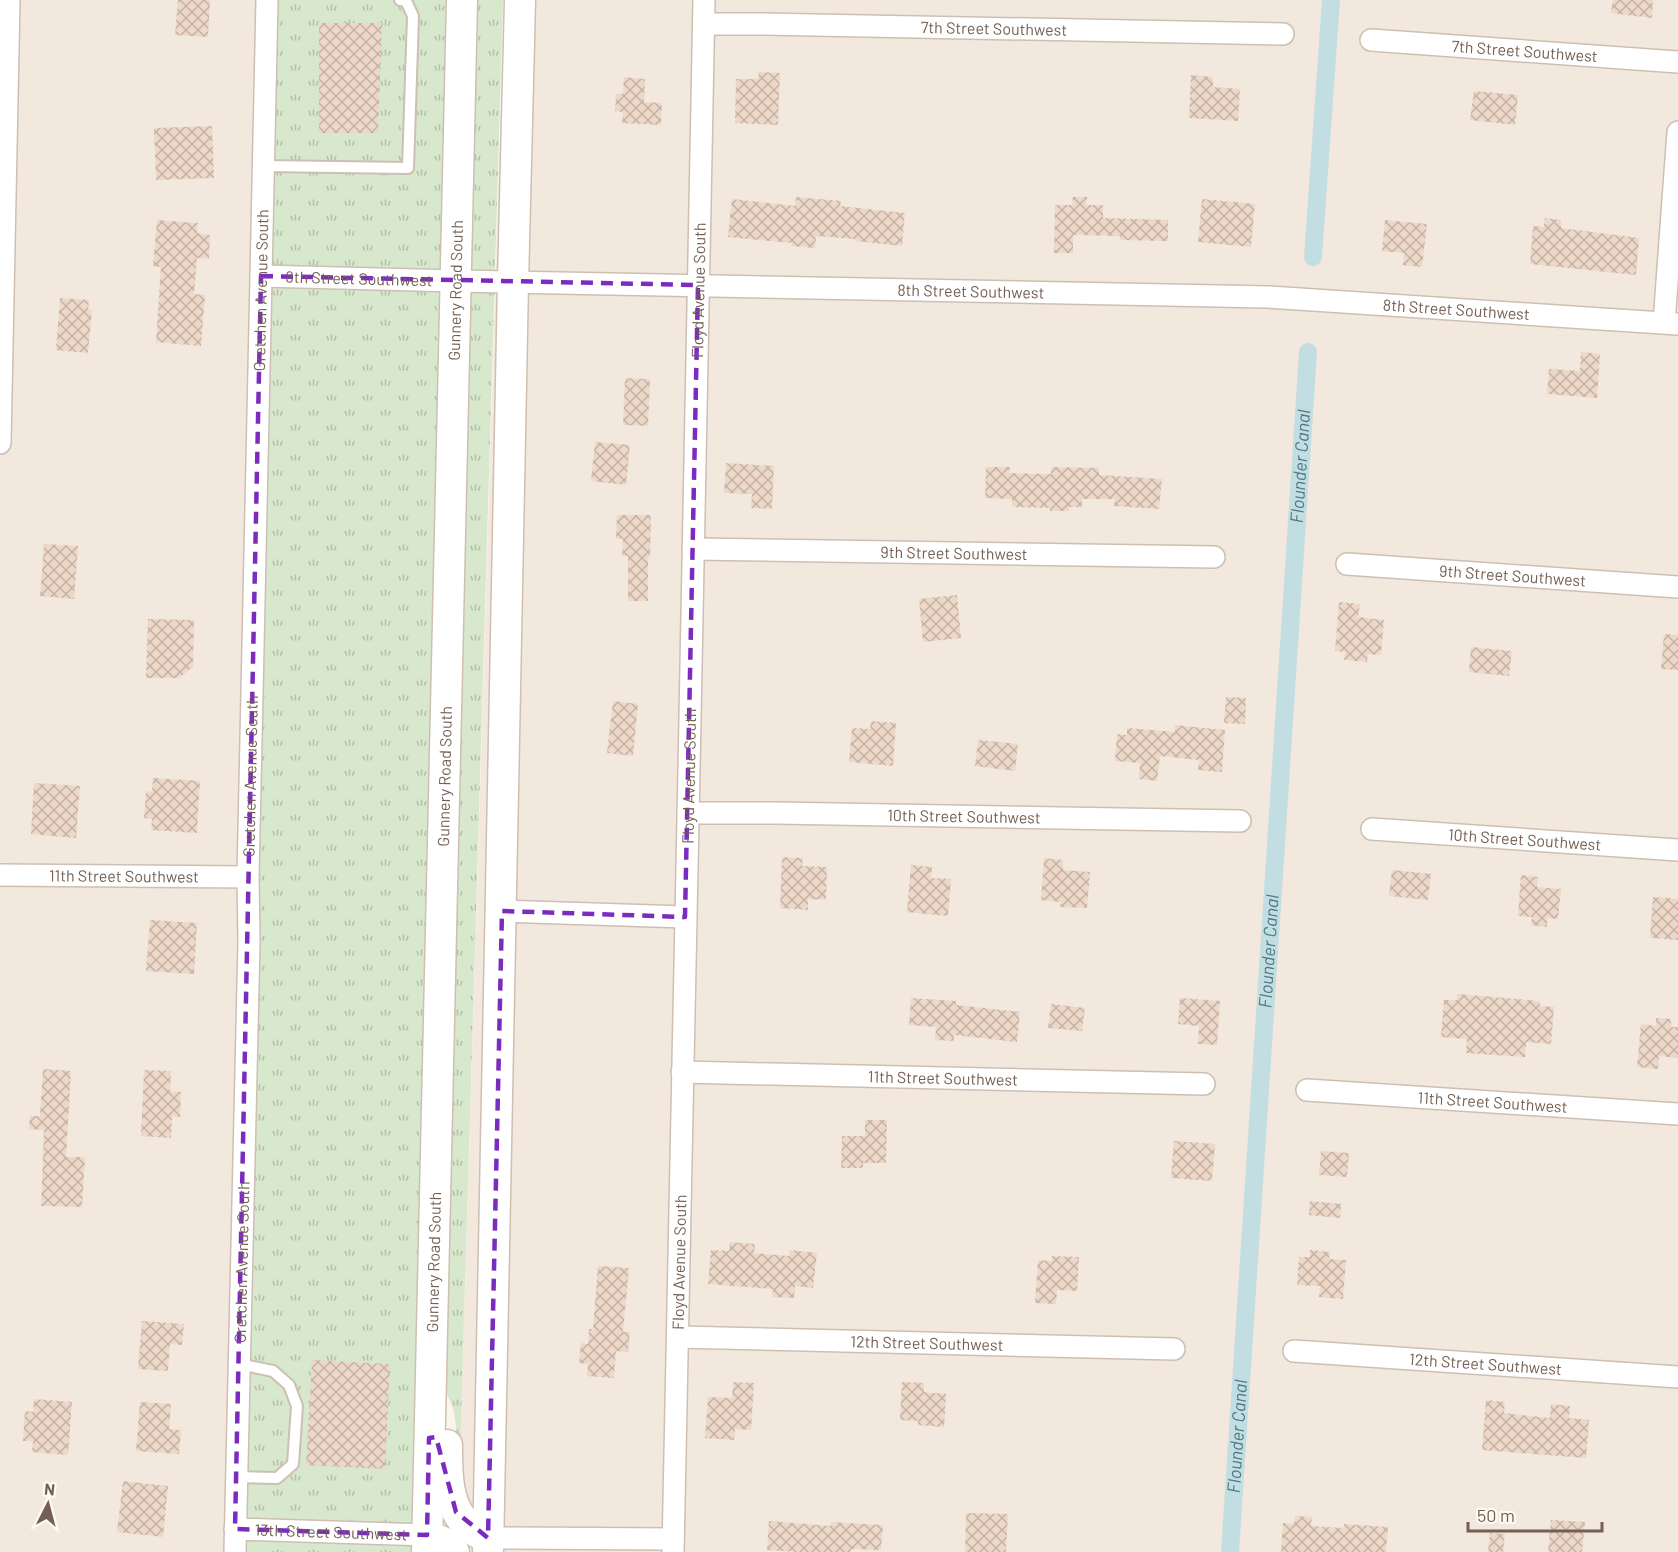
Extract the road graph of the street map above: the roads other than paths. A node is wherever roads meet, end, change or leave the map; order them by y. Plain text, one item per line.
1 (9, 0) edge
2 (267, 0) edge
3 (400, 0) edge
4 (462, 0) edge
5 (520, 0) edge
6 (704, 0) edge
7 (704, 24) junction
8 (1283, 33) dead end
9 (1371, 40) dead end
10 (1678, 62) edge
11 (1678, 132) edge
12 (263, 166) junction
13 (261, 276) junction
14 (456, 281) junction
15 (513, 282) junction
16 (698, 285) junction
17 (1671, 324) edge
18 (0, 443) edge
19 (693, 549) junction
20 (1214, 557) dead end
21 (1347, 564) dead end
22 (1678, 587) edge
23 (688, 813) junction
24 (1240, 822) dead end
25 (1372, 829) dead end
26 (1678, 850) edge
27 (0, 874) edge
28 (249, 877) junction
29 (502, 911) junction
30 (685, 917) junction
31 (682, 1072) junction
32 (1204, 1084) dead end
33 (1307, 1090) dead end
34 (1678, 1114) edge
35 (679, 1337) junction
36 (1174, 1349) dead end
37 (1294, 1351) dead end
38 (239, 1364) junction
39 (1678, 1377) edge
40 (430, 1388) junction
41 (236, 1477) junction
42 (235, 1529) junction
43 (427, 1544) edge
44 (488, 1545) edge
45 (673, 1546) edge
46 (235, 1552) edge
47 (454, 1552) edge

1 - 18 street
2 - 12 street, Gretchen Avenue South
3 - 12 lane
4 - 14 main road, Gunnery Road South
5 - 15 main road
6 - 7 street, Floyd Avenue South
7 - 8 street, 7th Street Southwest
7 - 16 street, Floyd Avenue South
9 - 10 street, 7th Street Southwest
11 - 17 street
12 - 13 street, Gretchen Avenue South
13 - 14 street, 8th Street Southwest
13 - 28 street, Gretchen Avenue South
14 - 15 street, 8th Street Southwest
14 - 40 main road, Gunnery Road South
15 - 16 street, 8th Street Southwest
15 - 29 main road
16 - 17 street, 8th Street Southwest
16 - 19 street, Floyd Avenue South
19 - 20 street, 9th Street Southwest
19 - 23 street, Floyd Avenue South
21 - 22 street, 9th Street Southwest
23 - 24 street, 10th Street Southwest
23 - 30 street, Floyd Avenue South
25 - 26 street, 10th Street Southwest
27 - 28 street, 11th Street Southwest
28 - 38 street, Gretchen Avenue South
29 - 30 street
29 - 44 main road
30 - 31 street, Floyd Avenue South
31 - 32 street, 11th Street Southwest
31 - 35 street, Floyd Avenue South
33 - 34 street, 11th Street Southwest
35 - 36 street, 12th Street Southwest
35 - 45 street, Floyd Avenue South
37 - 39 street, 12th Street Southwest
38 - 41 street, Gretchen Avenue South
38 - 41 lane
40 - 43 main road, Gunnery Road South
40 - 44 main road
41 - 42 street, Gretchen Avenue South
42 - 43 street, 13th Street Southwest
42 - 46 street, Gretchen Avenue South
43 - 47 main road
44 - 45 street

